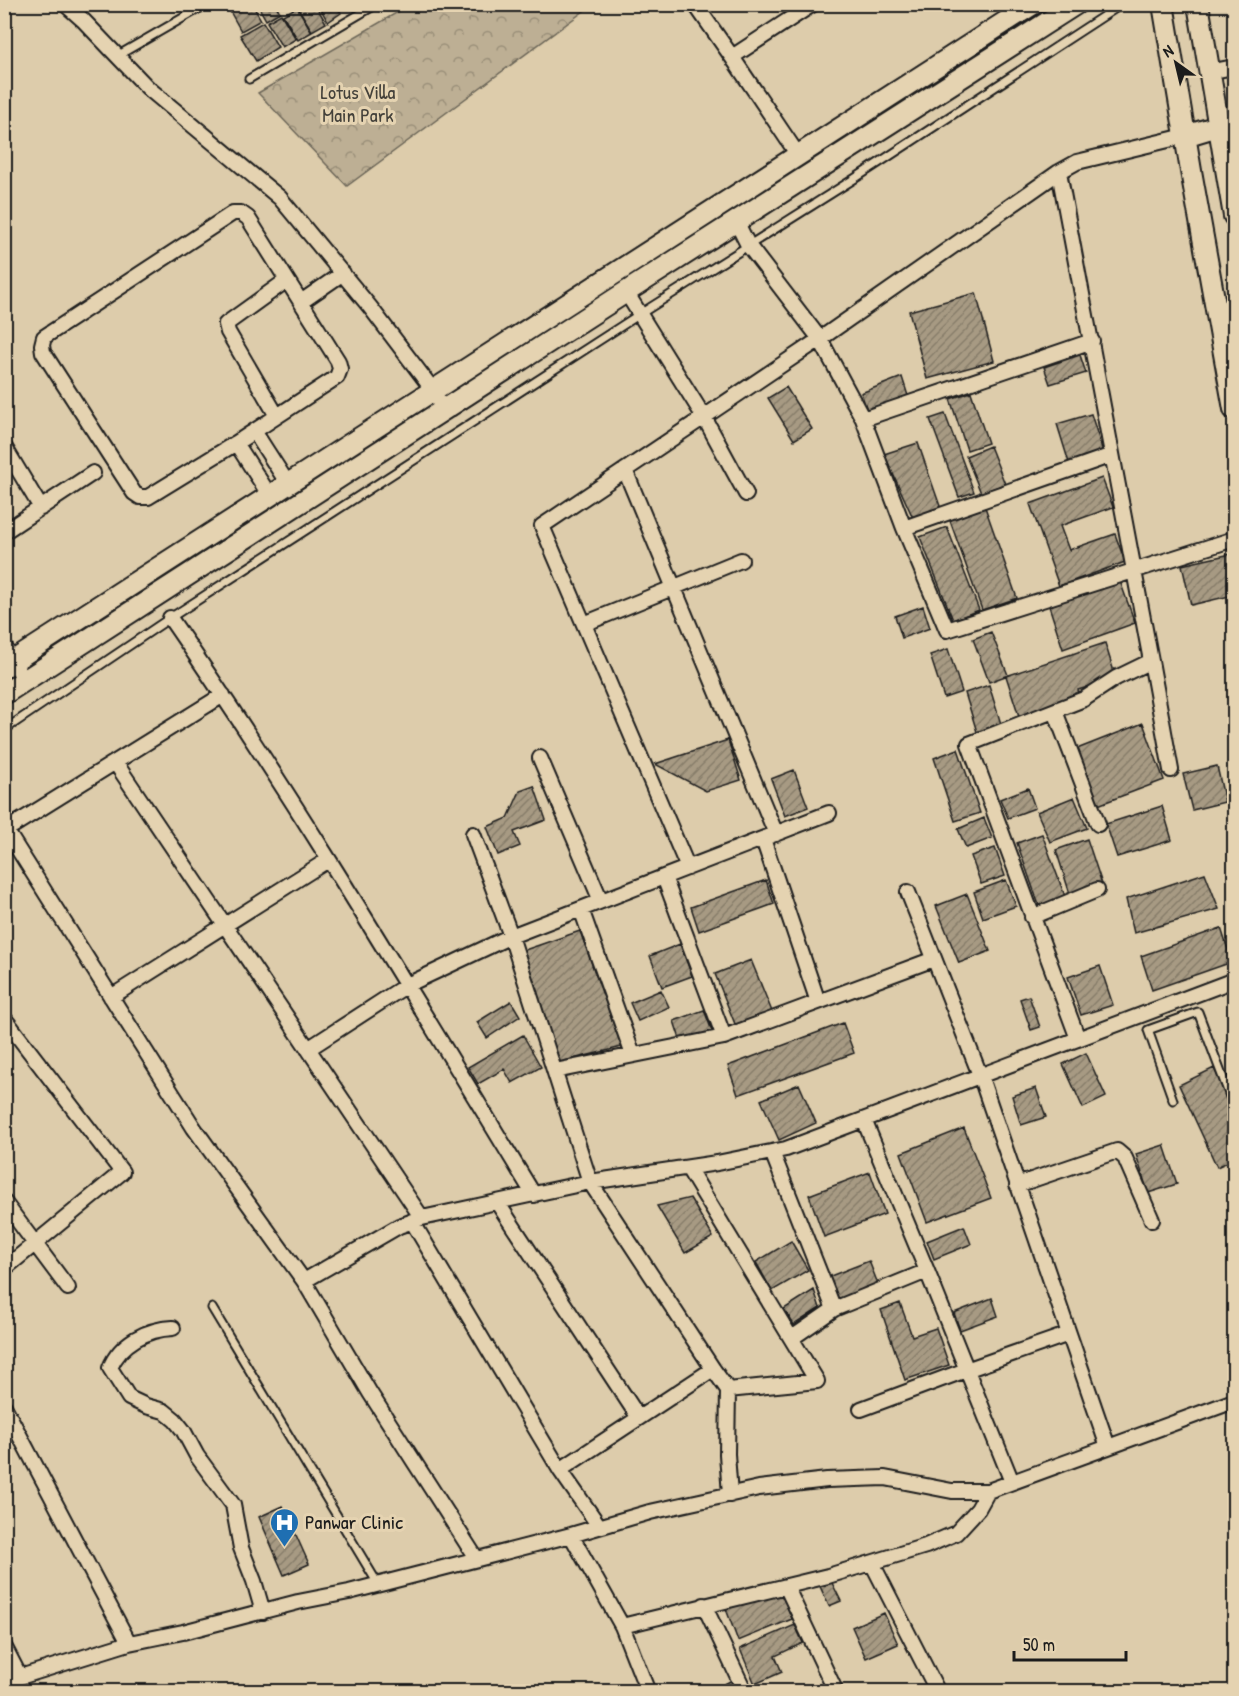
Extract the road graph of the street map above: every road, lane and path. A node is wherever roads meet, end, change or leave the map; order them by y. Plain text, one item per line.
1 (65, 4) edge
2 (207, 4) edge
3 (377, 4) edge
4 (694, 4) edge
5 (813, 4) edge
6 (1033, 4) edge
7 (1076, 4) edge
8 (1122, 4) edge
9 (1163, 4) edge
10 (1198, 4) edge
11 (117, 56) junction
12 (732, 57) junction
13 (1234, 67) edge
14 (1208, 72) junction
15 (249, 79) dead end
16 (1218, 126) junction
17 (1185, 136) junction
18 (798, 155) junction
19 (1059, 172) junction
20 (1234, 216) edge
21 (736, 221) junction
22 (748, 245) junction
23 (343, 273) junction
24 (287, 280) junction
25 (626, 292) junction
26 (301, 302) junction
27 (640, 314) junction
28 (820, 339) junction
29 (1092, 341) junction
30 (433, 390) junction
31 (1234, 409) edge
32 (443, 410) junction
33 (277, 416) junction
34 (704, 417) junction
35 (863, 419) junction
36 (254, 431) junction
37 (236, 443) junction
38 (4, 446) edge
39 (1112, 455) junction
40 (625, 470) junction
41 (93, 473) dead end
42 (288, 484) junction
43 (746, 494) dead end
44 (270, 496) junction
45 (41, 508) junction
46 (904, 528) junction
47 (4, 532) edge
48 (1234, 539) edge
49 (741, 560) dead end
50 (1134, 571) junction
51 (673, 586) junction
52 (170, 618) junction
53 (584, 624) junction
54 (8, 658) edge
55 (1151, 661) junction
56 (25, 681) junction
57 (4, 694) edge
58 (223, 694) junction
59 (1055, 711) junction
60 (4, 730) edge
61 (540, 758) dead end
62 (115, 762) junction
63 (1171, 770) dead end
64 (828, 813) dead end
65 (1098, 824) dead end
66 (5, 829) edge
67 (473, 834) dead end
68 (770, 836) junction
69 (328, 860) junction
70 (688, 868) junction
71 (664, 877) junction
72 (1097, 890) dead end
73 (908, 892) dead end
74 (601, 901) junction
75 (581, 909) junction
76 (1032, 916) junction
77 (225, 925) junction
78 (512, 936) junction
79 (934, 959) junction
80 (1234, 980) edge
81 (407, 985) junction
82 (111, 997) junction
83 (818, 1002) junction
84 (1142, 1015) junction
85 (4, 1018) edge
86 (1148, 1030) junction
87 (724, 1037) junction
88 (1078, 1039) junction
89 (308, 1049) junction
90 (633, 1055) junction
91 (555, 1071) junction
92 (980, 1075) junction
93 (1173, 1100) dead end
94 (1234, 1107) edge
95 (864, 1120) junction
96 (772, 1152) junction
97 (688, 1168) junction
98 (590, 1182) junction
99 (1017, 1185) junction
100 (534, 1194) junction
101 (4, 1202) edge
102 (496, 1202) junction
103 (417, 1220) junction
104 (1152, 1220) dead end
105 (36, 1242) junction
106 (4, 1269) edge
107 (927, 1271) junction
108 (304, 1281) junction
109 (68, 1288) dead end
110 (212, 1308) dead end
111 (834, 1309) junction
112 (173, 1328) dead end
113 (1069, 1334) junction
114 (792, 1338) junction
115 (712, 1369) junction
116 (966, 1370) junction
117 (728, 1390) junction
118 (1234, 1401) edge
119 (4, 1406) edge
120 (861, 1409) dead end
121 (639, 1418) junction
122 (1107, 1447) junction
123 (560, 1470) junction
124 (1012, 1482) junction
125 (988, 1491) junction
126 (730, 1495) junction
127 (599, 1526) junction
128 (571, 1535) junction
129 (476, 1558) junction
130 (872, 1563) junction
131 (378, 1584) junction
132 (786, 1586) junction
133 (705, 1605) junction
134 (263, 1611) junction
135 (622, 1626) junction
136 (129, 1643) junction
137 (4, 1646) edge
138 (20, 1677) junction
139 (4, 1682) edge
140 (648, 1692) edge
141 (745, 1692) edge
142 (836, 1692) edge
143 (938, 1692) edge

1 - 11 street
2 - 11 lane
3 - 15 lane
4 - 12 street
5 - 12 street
6 - 18 street
7 - 21 street
8 - 22 lane
9 - 17 street
10 - 14 street
11 - 23 street
12 - 18 street
13 - 14 street
14 - 16 street
16 - 17 street
16 - 20 street
17 - 19 street
17 - 31 street
18 - 30 street
19 - 28 street
19 - 29 street
21 - 22 street
21 - 25 street
22 - 27 lane
22 - 28 street
23 - 26 street
23 - 30 street
24 - 26 street
24 - 33 street
24 - 37 street
25 - 27 street
25 - 32 street
26 - 33 street
27 - 34 street
27 - 52 lane
28 - 34 street
28 - 35 street
29 - 35 street
29 - 39 street
30 - 32 street
30 - 42 street
32 - 56 street
33 - 36 street
34 - 40 street
34 - 43 street
35 - 46 street
36 - 37 street
36 - 42 street
37 - 44 street
38 - 45 street
39 - 46 street
39 - 50 street
40 - 51 street
40 - 53 street
41 - 45 street
42 - 44 street
44 - 54 street
45 - 47 street
46 - 50 street
48 - 50 street
49 - 51 street
50 - 55 street
51 - 53 street
51 - 68 street
52 - 58 street
52 - 60 lane
53 - 70 street
54 - 56 street
55 - 59 street
55 - 63 street
56 - 57 street
58 - 62 street
58 - 69 street
59 - 65 street
59 - 76 street
61 - 74 street
62 - 66 street
62 - 77 street
64 - 68 street
66 - 82 street
67 - 78 street
68 - 70 street
68 - 83 street
69 - 77 street
69 - 81 street
70 - 71 street
71 - 74 street
71 - 87 street
72 - 76 street
73 - 79 street
74 - 75 street
75 - 78 street
75 - 90 street
76 - 88 street
77 - 82 street
77 - 89 street
78 - 81 street
78 - 91 street
79 - 83 street
79 - 92 street
80 - 84 street
81 - 89 street
81 - 100 street
82 - 108 street
83 - 87 street
84 - 86 lane
84 - 88 street
85 - 105 street
86 - 93 lane
86 - 94 lane
87 - 90 street
88 - 92 street
89 - 103 street
90 - 91 street
91 - 98 street
92 - 95 street
92 - 99 street
95 - 96 street
95 - 107 street
96 - 97 street
96 - 111 street
97 - 98 street
97 - 114 street
98 - 100 street
98 - 115 street
99 - 104 street
99 - 113 street
100 - 102 street
101 - 105 street
102 - 103 street
102 - 121 street
103 - 108 street
103 - 123 street
105 - 106 street
105 - 109 street
107 - 111 street
107 - 116 street
108 - 129 street
110 - 131 lane
111 - 114 street
112 - 134 street
113 - 116 street
113 - 122 street
114 - 117 street
115 - 117 street
115 - 121 street
116 - 120 street
116 - 124 street
117 - 126 street
118 - 122 street
119 - 136 street
121 - 123 street
122 - 124 street
123 - 127 street
124 - 125 street
125 - 126 street
125 - 130 street
126 - 127 street
127 - 128 street
128 - 129 street
128 - 135 street
129 - 131 street
130 - 132 street
130 - 143 street
131 - 134 street
132 - 133 street
132 - 142 street
133 - 135 street
133 - 141 street
134 - 136 street
135 - 140 street
136 - 138 street
137 - 138 street
138 - 139 street

